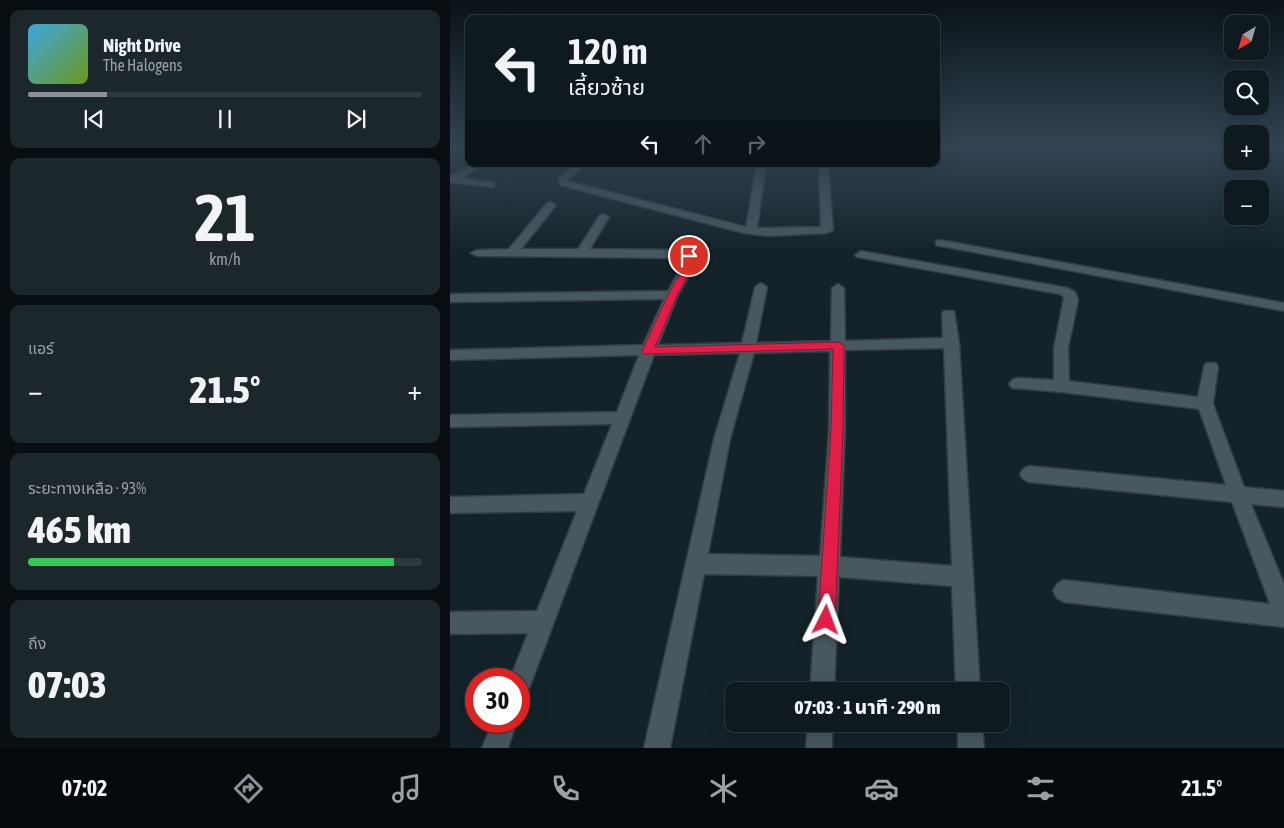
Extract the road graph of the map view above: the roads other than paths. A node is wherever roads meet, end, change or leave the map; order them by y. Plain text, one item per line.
1 (475, 183) edge
2 (563, 183) edge
3 (759, 183) edge
4 (825, 183) edge
5 (491, 185) dead end
6 (551, 205) dead end
7 (604, 217) dead end
8 (751, 232) junction
9 (940, 243) dead end
10 (513, 252) junction
11 (582, 252) junction
12 (477, 253) dead end
13 (861, 256) dead end
14 (761, 287) dead end
15 (838, 288) dead end
16 (672, 295) junction
17 (450, 298) edge
18 (1284, 307) edge
19 (949, 314) dead end
20 (952, 342) junction
21 (839, 346) junction
22 (748, 349) junction
23 (648, 351) junction
24 (450, 356) edge
25 (1210, 366) dead end
26 (1017, 384) dead end
27 (1062, 386) junction
28 (1206, 404) junction
29 (622, 418) junction
30 (450, 421) edge
31 (1029, 474) dead end
32 (1237, 493) junction
33 (1284, 499) edge
34 (590, 502) junction
35 (450, 505) edge
36 (696, 564) junction
37 (829, 566) junction
38 (963, 577) junction
39 (1064, 590) dead end
40 (1284, 611) edge
41 (1284, 616) edge
42 (544, 622) junction
43 (450, 623) edge
44 (526, 668) edge
45 (823, 682) edge
46 (968, 682) edge
47 (820, 732) edge
48 (970, 732) edge
49 (501, 733) edge
50 (495, 748) edge
51 (657, 748) edge
52 (819, 748) edge
53 (971, 748) edge

1 - 5 street
2 - 8 street
3 - 8 street
4 - 8 street
6 - 10 street
7 - 11 street
9 - 18 street
10 - 11 street
10 - 12 street
11 - 16 street
13 - 27 street
14 - 22 street
15 - 21 street
16 - 17 street
16 - 23 street
19 - 20 street
20 - 21 street
20 - 38 street
21 - 22 street
21 - 37 street
22 - 23 street
22 - 36 street
23 - 24 street
23 - 29 street
25 - 28 street
26 - 27 street
27 - 28 street
28 - 32 street
29 - 30 street
29 - 34 street
31 - 32 street
32 - 33 street
32 - 40 street
34 - 35 street
34 - 42 street
36 - 37 street
36 - 51 street
37 - 38 street
37 - 45 street
38 - 46 street
39 - 41 street
42 - 43 street
42 - 44 street
47 - 52 street
48 - 53 street
49 - 50 street

